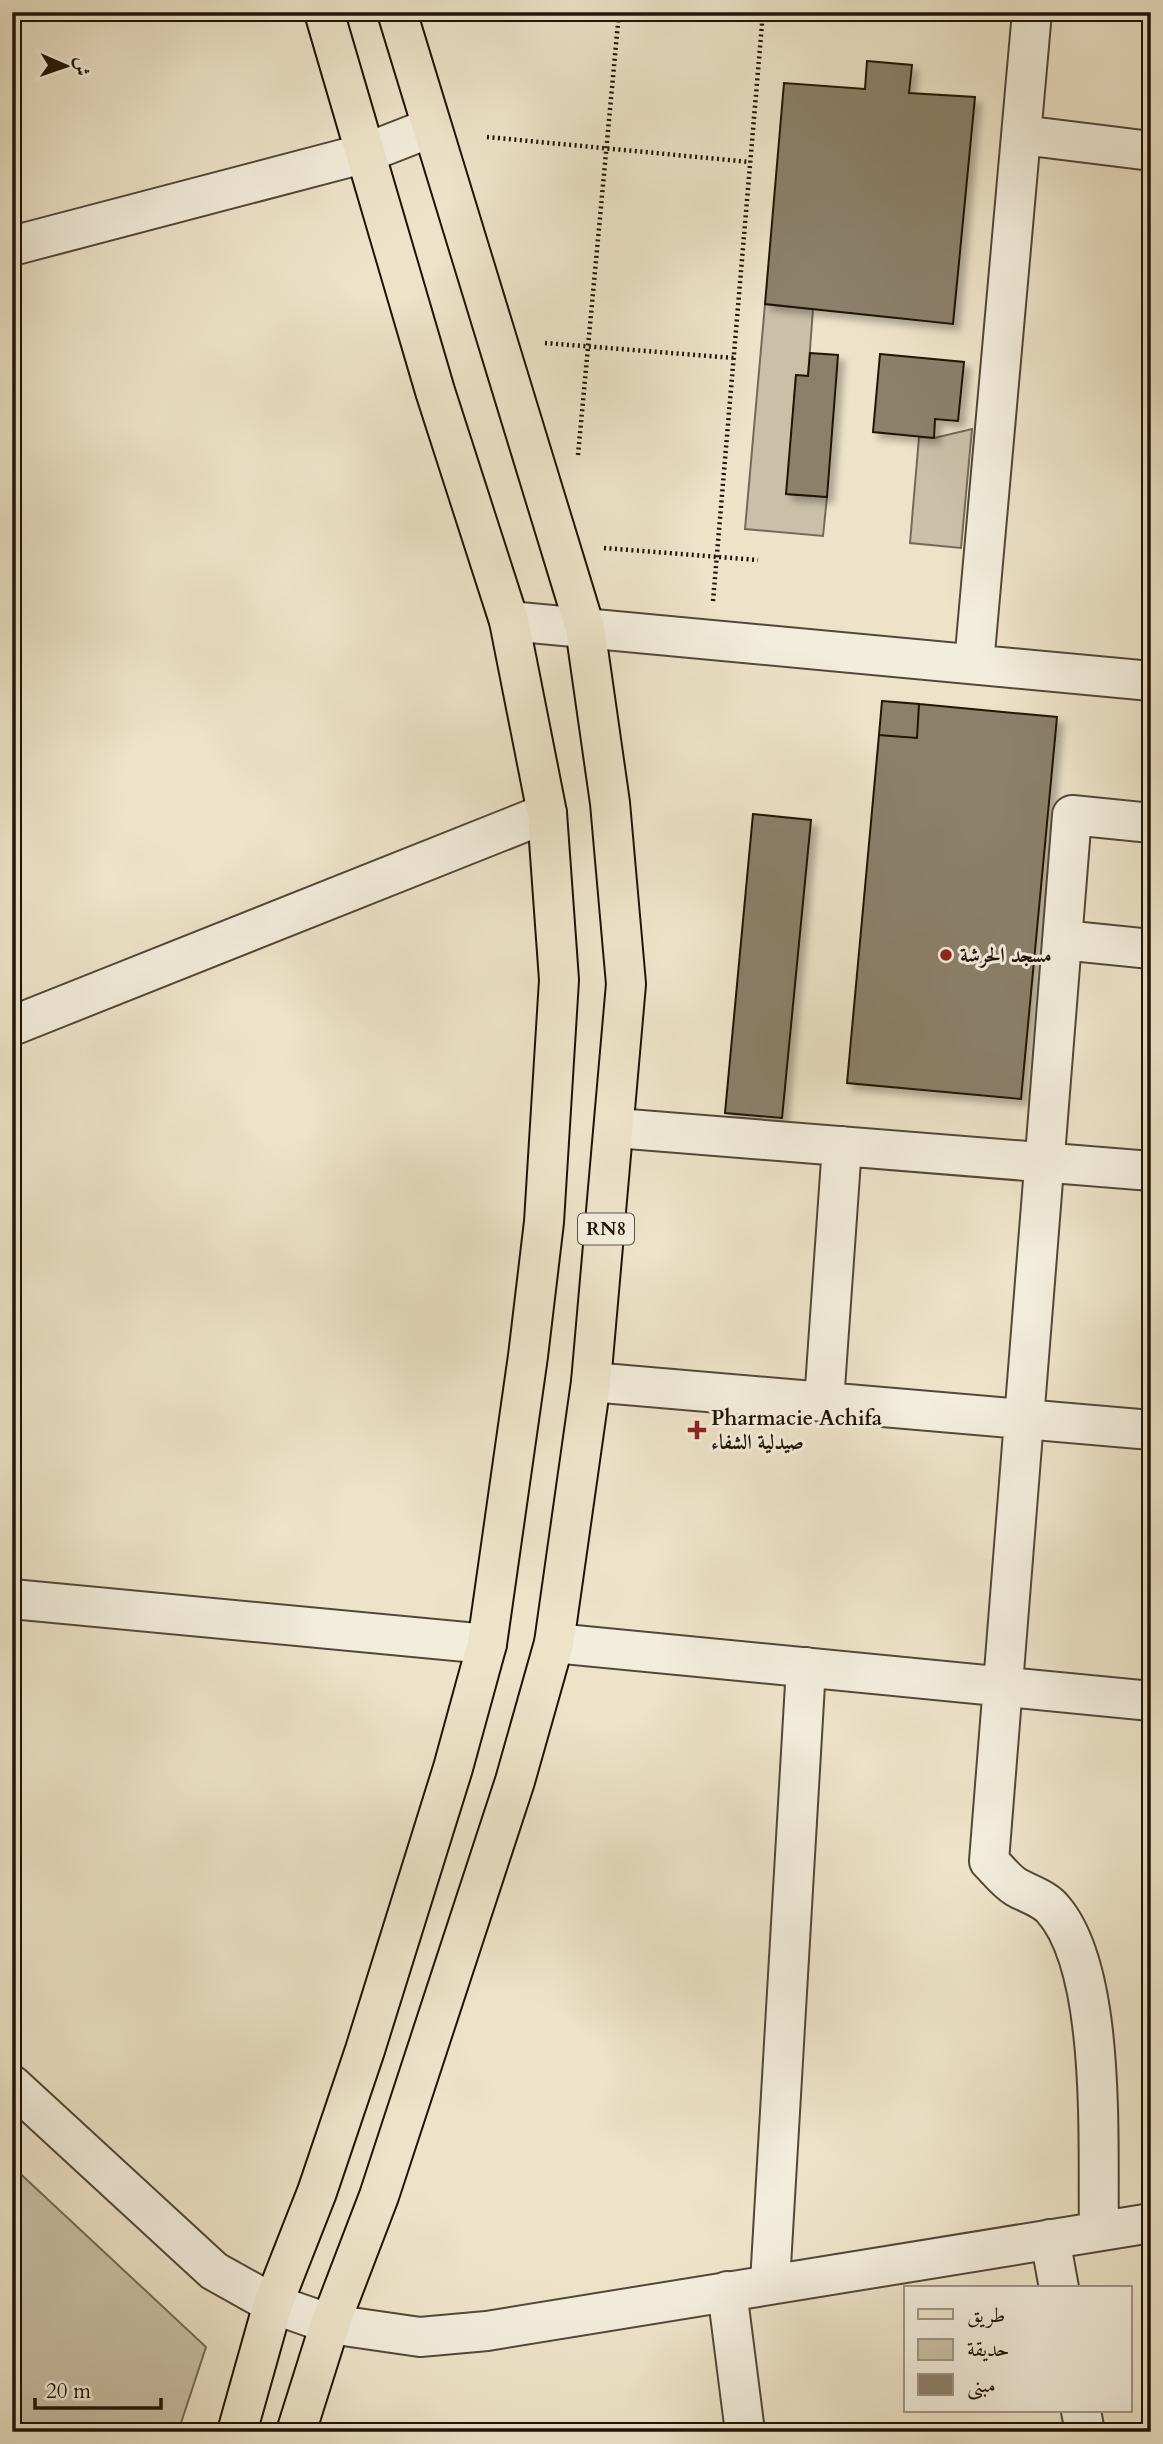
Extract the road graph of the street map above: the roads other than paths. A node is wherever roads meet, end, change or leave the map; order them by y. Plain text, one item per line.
1 (324, 12) edge
2 (397, 12) edge
3 (1032, 12) edge
4 (430, 128) junction
5 (1022, 135) junction
6 (1151, 151) edge
7 (366, 153) junction
8 (12, 246) edge
9 (509, 621) junction
10 (585, 628) junction
11 (974, 664) junction
12 (1151, 681) edge
13 (547, 813) junction
14 (1151, 823) edge
15 (1062, 940) junction
16 (1151, 949) edge
17 (12, 1026) edge
18 (615, 1128) junction
19 (842, 1146) junction
20 (1044, 1162) junction
21 (1151, 1171) edge
22 (591, 1382) junction
23 (824, 1402) junction
24 (1024, 1419) junction
25 (1151, 1430) edge
26 (12, 1600) edge
27 (554, 1643) junction
28 (487, 1644) junction
29 (806, 1667) junction
30 (1003, 1687) junction
31 (1151, 1701) edge
32 (12, 2085) edge
33 (1151, 2223) edge
34 (1099, 2231) junction
35 (1050, 2239) junction
36 (770, 2283) junction
37 (1059, 2286) edge
38 (727, 2291) junction
39 (274, 2304) junction
40 (330, 2324) junction
41 (1081, 2412) edge
42 (237, 2432) edge
43 (296, 2432) edge
44 (745, 2432) edge
45 (1085, 2432) edge

1 - 7 main road
2 - 4 main road, RN8
3 - 5 street
4 - 7 street
4 - 10 main road, RN8
5 - 6 street
5 - 11 street
7 - 8 street
7 - 9 main road
9 - 10 street
9 - 13 main road
10 - 11 street
10 - 18 main road, RN8
11 - 12 street
13 - 17 street
13 - 28 main road
14 - 15 street
15 - 16 street
15 - 20 street
18 - 19 street
18 - 22 main road, RN8
19 - 20 street
19 - 23 street
20 - 21 street
20 - 24 street
22 - 23 street
22 - 27 main road, RN8
23 - 24 street
24 - 25 street
24 - 30 street
26 - 28 street
27 - 29 street
27 - 40 main road, RN8
28 - 39 main road
29 - 30 street
29 - 36 street
30 - 31 street
30 - 34 street
32 - 39 street
33 - 34 street
34 - 35 street
35 - 36 street
35 - 37 street
36 - 38 street
38 - 40 street
38 - 44 street
39 - 40 street
39 - 42 main road
40 - 43 main road, RN8
41 - 45 street

